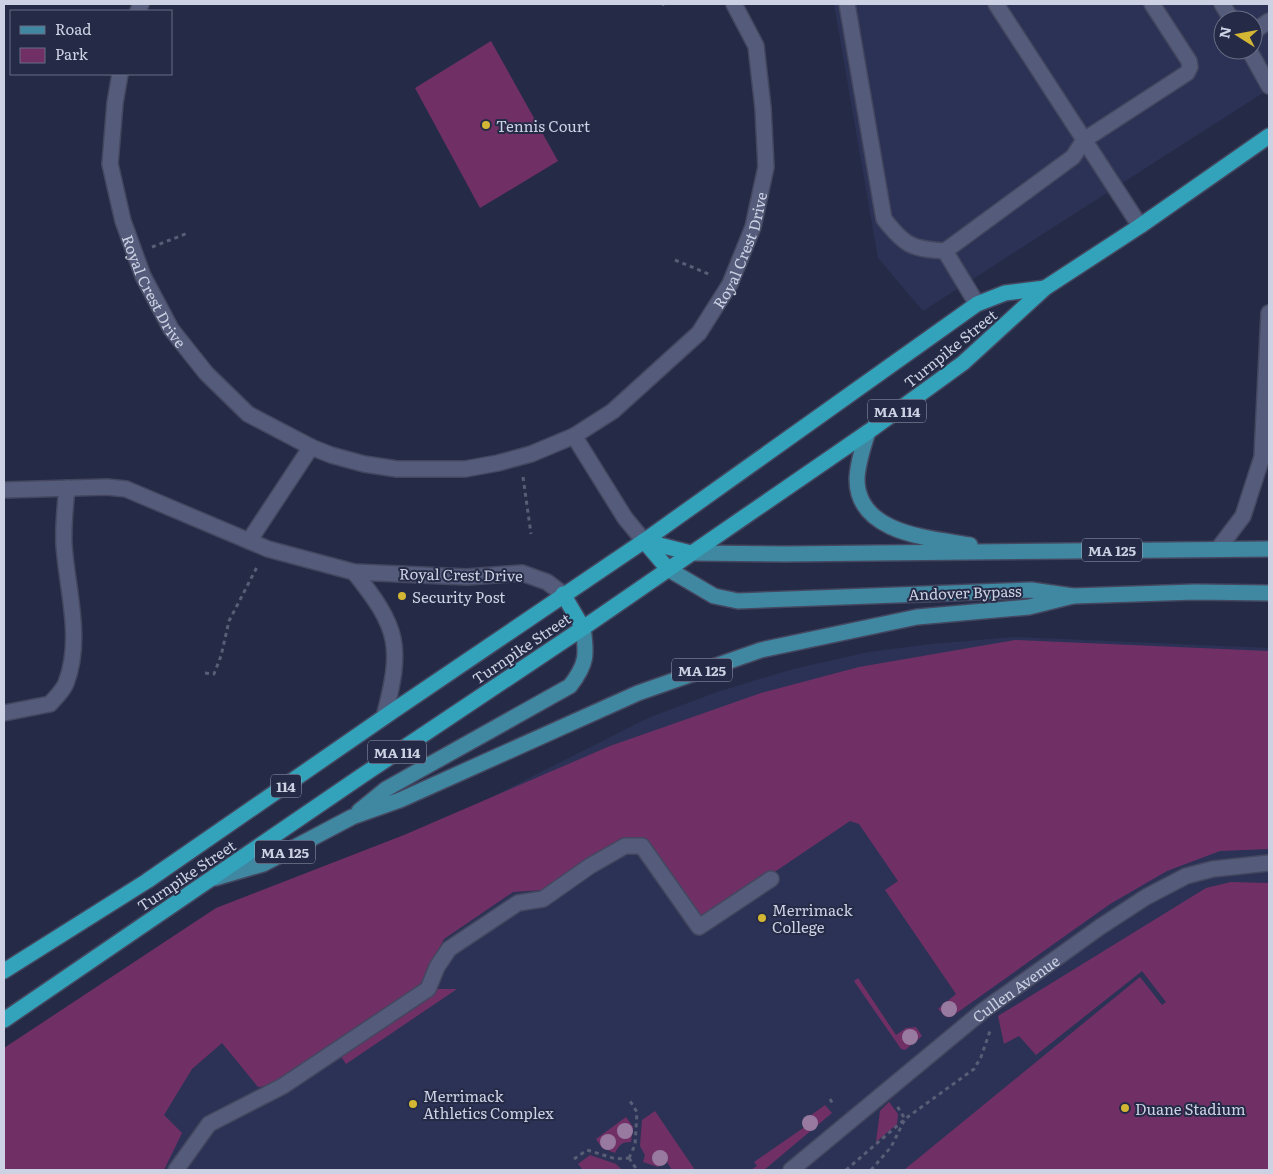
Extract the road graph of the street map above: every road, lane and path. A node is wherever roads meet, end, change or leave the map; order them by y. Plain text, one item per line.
1 (734, 4) edge
2 (846, 4) edge
3 (996, 4) edge
4 (1152, 4) edge
5 (1255, 60) edge
6 (120, 75) edge
7 (1269, 86) edge
8 (1269, 136) edge
9 (1084, 140) junction
10 (1140, 226) junction
11 (188, 233) dead end
12 (945, 250) junction
13 (135, 254) junction
14 (675, 260) dead end
15 (730, 284) junction
16 (1045, 288) junction
17 (977, 304) junction
18 (1269, 313) edge
19 (868, 432) junction
20 (574, 436) junction
21 (311, 447) junction
22 (520, 457) junction
23 (1266, 457) edge
24 (67, 488) junction
25 (4, 490) edge
26 (531, 534) dead end
27 (249, 541) junction
28 (644, 541) junction
29 (268, 548) junction
30 (1218, 549) junction
31 (1269, 549) edge
32 (1006, 551) junction
33 (691, 553) junction
34 (668, 569) junction
35 (354, 572) junction
36 (1269, 593) edge
37 (563, 594) junction
38 (1073, 596) junction
39 (583, 628) junction
40 (205, 673) dead end
41 (4, 713) edge
42 (384, 717) junction
43 (352, 817) junction
44 (1269, 862) edge
45 (213, 878) junction
46 (771, 880) dead end
47 (4, 971) edge
48 (984, 1010) junction
49 (4, 1020) edge
50 (830, 1098) dead end
51 (892, 1100) dead end
52 (630, 1101) dead end
53 (833, 1104) dead end
54 (905, 1120) junction
55 (574, 1158) dead end
56 (629, 1158) junction
57 (176, 1170) edge
58 (637, 1170) edge
59 (791, 1170) edge
60 (846, 1170) edge
61 (871, 1170) edge

1 - 15 street, Royal Crest Drive
2 - 12 street
3 - 9 street
4 - 9 street
5 - 7 street
6 - 13 street, Royal Crest Drive
8 - 10 highway, Turnpike Street / MA 114
9 - 10 street
9 - 12 street
10 - 16 highway, Turnpike Street / MA 114
11 - 13 path
12 - 17 street
13 - 21 street, Royal Crest Drive
14 - 15 path
15 - 20 street, Royal Crest Drive
16 - 17 highway, Turnpike Street / MA 114
16 - 19 highway, Turnpike Street / MA 114
17 - 28 highway, Turnpike Street / MA 114
18 - 23 street
19 - 32 main road
19 - 33 highway, Turnpike Street / MA 114
20 - 22 street, Royal Crest Drive
20 - 28 street
21 - 22 street, Royal Crest Drive
21 - 27 street
22 - 26 path
23 - 30 street
24 - 25 street, Royal Crest Drive
24 - 27 street, Royal Crest Drive
24 - 41 street
27 - 29 street, Royal Crest Drive
28 - 33 highway, MA 125
28 - 34 highway, MA 125
28 - 37 highway, Turnpike Street / 114
29 - 35 street, Royal Crest Drive
29 - 40 path
30 - 31 main road, MA 125
30 - 32 main road, MA 125
32 - 33 main road, MA 125
33 - 34 highway, Turnpike Street / MA 114
34 - 38 main road, Andover Bypass / MA 125
34 - 39 highway, Turnpike Street / MA 114
35 - 37 street, Royal Crest Drive
35 - 42 street
36 - 38 main road, Andover Bypass / MA 125
37 - 39 highway
37 - 42 highway, Turnpike Street / 114
38 - 43 main road, MA 125
39 - 43 main road
39 - 45 highway, Turnpike Street / MA 114
42 - 47 highway, Turnpike Street / 114
43 - 45 main road, MA 125
44 - 48 street, Cullen Avenue
45 - 49 highway, Turnpike Street / MA 114
46 - 57 street
48 - 54 path
48 - 59 street, Cullen Avenue
50 - 53 path
51 - 54 path
52 - 56 path
54 - 60 path
54 - 61 path
55 - 56 path
56 - 58 path

